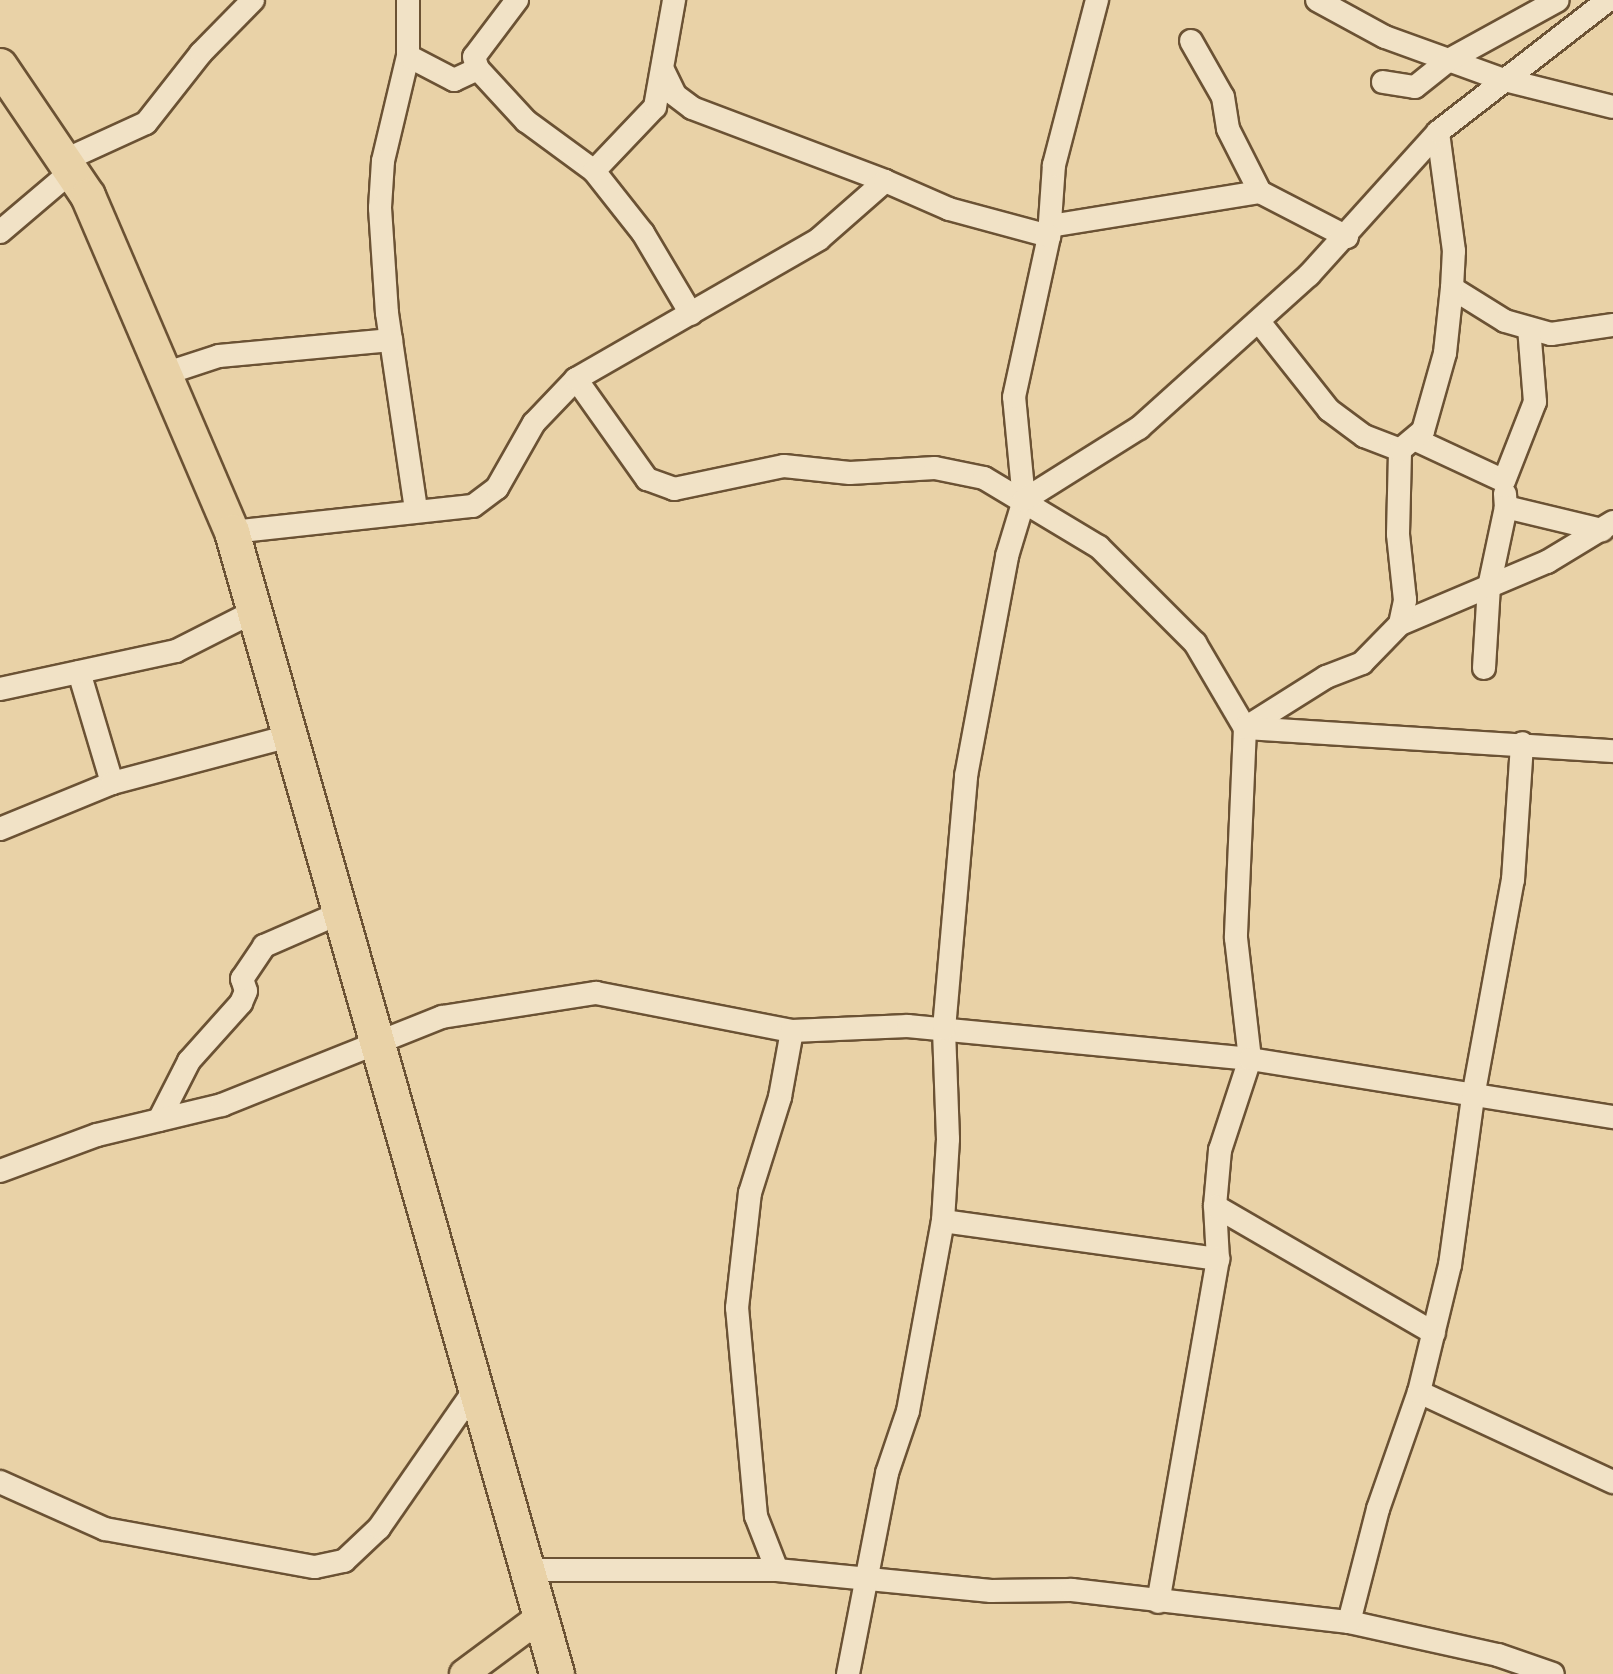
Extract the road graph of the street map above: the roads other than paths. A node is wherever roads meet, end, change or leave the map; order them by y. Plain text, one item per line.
1 (253, 0) edge
2 (517, 0) edge
3 (674, 0) edge
4 (1097, 0) edge
5 (1317, 0) edge
6 (1558, 0) edge
7 (1608, 0) edge
8 (406, 2) edge
9 (1191, 41) dead end
10 (408, 56) junction
11 (1449, 60) junction
12 (1, 67) edge
13 (478, 69) junction
14 (664, 72) junction
15 (1501, 79) junction
16 (1383, 82) dead end
17 (1613, 107) edge
18 (1438, 132) junction
19 (69, 166) junction
20 (594, 171) junction
21 (885, 181) junction
22 (1260, 192) junction
23 (1049, 231) junction
24 (0, 232) edge
25 (1347, 237) junction
26 (1452, 288) junction
27 (691, 314) junction
28 (1260, 323) junction
29 (1613, 325) edge
30 (1529, 328) junction
31 (391, 340) junction
32 (167, 373) junction
33 (576, 379) junction
34 (1407, 444) junction
35 (1504, 481) junction
36 (1024, 500) junction
37 (1506, 507) junction
38 (416, 510) junction
39 (1607, 526) edge
40 (232, 532) junction
41 (1489, 587) junction
42 (255, 611) junction
43 (1400, 624) junction
44 (1484, 668) dead end
45 (79, 672) junction
46 (0, 689) edge
47 (1245, 728) junction
48 (290, 736) junction
49 (1522, 743) junction
50 (1613, 751) edge
51 (112, 783) junction
52 (0, 829) edge
53 (340, 913) junction
54 (944, 1029) junction
55 (792, 1031) junction
56 (377, 1039) junction
57 (1250, 1059) junction
58 (1473, 1097) junction
59 (1613, 1117) edge
60 (159, 1120) junction
61 (0, 1171) edge
62 (1215, 1206) junction
63 (943, 1221) junction
64 (1218, 1259) junction
65 (1434, 1333) junction
66 (476, 1388) junction
67 (1419, 1392) junction
68 (0, 1482) edge
69 (1613, 1482) edge
70 (528, 1570) junction
71 (777, 1570) junction
72 (868, 1577) junction
73 (1158, 1602) junction
74 (542, 1616) junction
75 (1349, 1622) junction
76 (1494, 1665) edge
77 (464, 1674) edge
78 (557, 1674) edge
79 (848, 1674) edge
80 (1553, 1674) edge

1 - 19 street
2 - 13 street
3 - 14 street
4 - 23 street
5 - 11 street
6 - 11 street
7 - 15 street
8 - 10 street
9 - 22 street
10 - 13 street
10 - 31 street
11 - 15 street
11 - 16 street
12 - 19 highway
13 - 20 street
14 - 20 street
14 - 21 street
15 - 17 street
15 - 18 street
18 - 25 street
18 - 26 street
19 - 24 street
19 - 32 highway
20 - 27 street
21 - 23 street
21 - 27 street
22 - 23 street
22 - 25 street
23 - 36 street
25 - 28 street
26 - 30 street
26 - 34 street
27 - 33 street
28 - 34 street
28 - 36 street
29 - 30 street
30 - 35 street
31 - 32 street
31 - 38 street
32 - 40 highway
33 - 36 street
33 - 38 street
34 - 35 street
34 - 43 street
35 - 37 street
36 - 47 street
36 - 54 street
37 - 39 street
37 - 41 street
38 - 40 street
39 - 41 street
40 - 42 highway
41 - 43 street
41 - 44 street
42 - 45 street
42 - 48 highway
43 - 47 street
45 - 46 street
45 - 51 street
47 - 49 street
47 - 57 street
48 - 51 street
48 - 53 highway
49 - 50 street
49 - 58 street
51 - 52 street
53 - 56 highway
53 - 60 street
54 - 55 street
54 - 57 street
54 - 63 street
55 - 56 street
55 - 71 street
56 - 60 street
56 - 66 highway
57 - 58 street
57 - 62 street
58 - 59 street
58 - 65 street
60 - 61 street
62 - 64 street
62 - 65 street
63 - 64 street
63 - 72 street
64 - 73 street
65 - 67 street
66 - 68 street
66 - 70 highway
67 - 69 street
67 - 75 street
70 - 71 street
70 - 74 highway
71 - 72 street
72 - 73 street
72 - 79 street
73 - 75 street
74 - 77 main road
74 - 78 highway
75 - 76 street
76 - 80 street

